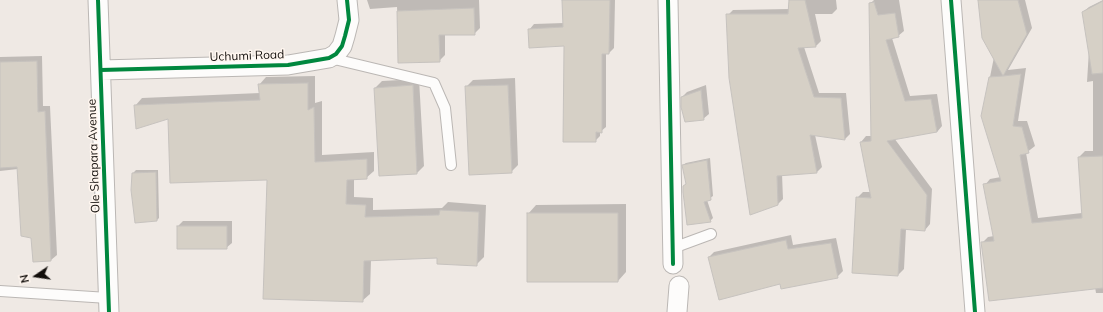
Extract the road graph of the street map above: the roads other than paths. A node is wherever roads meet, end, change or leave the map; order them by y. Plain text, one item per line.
1 (98, 0) edge
2 (347, 0) edge
3 (668, 0) edge
4 (951, 0) edge
5 (329, 58) junction
6 (101, 70) junction
7 (451, 165) dead end
8 (711, 234) dead end
9 (673, 256) joint
10 (679, 286) dead end
11 (0, 291) edge
12 (109, 305) edge
13 (677, 312) edge
14 (975, 312) edge

1 - 6 street, Ole Shapara Avenue
2 - 5 street
3 - 9 street
4 - 14 street
5 - 6 street, Uchumi Road
5 - 7 lane
6 - 12 street, Ole Shapara Avenue
8 - 9 lane
10 - 13 street
11 - 12 lane

